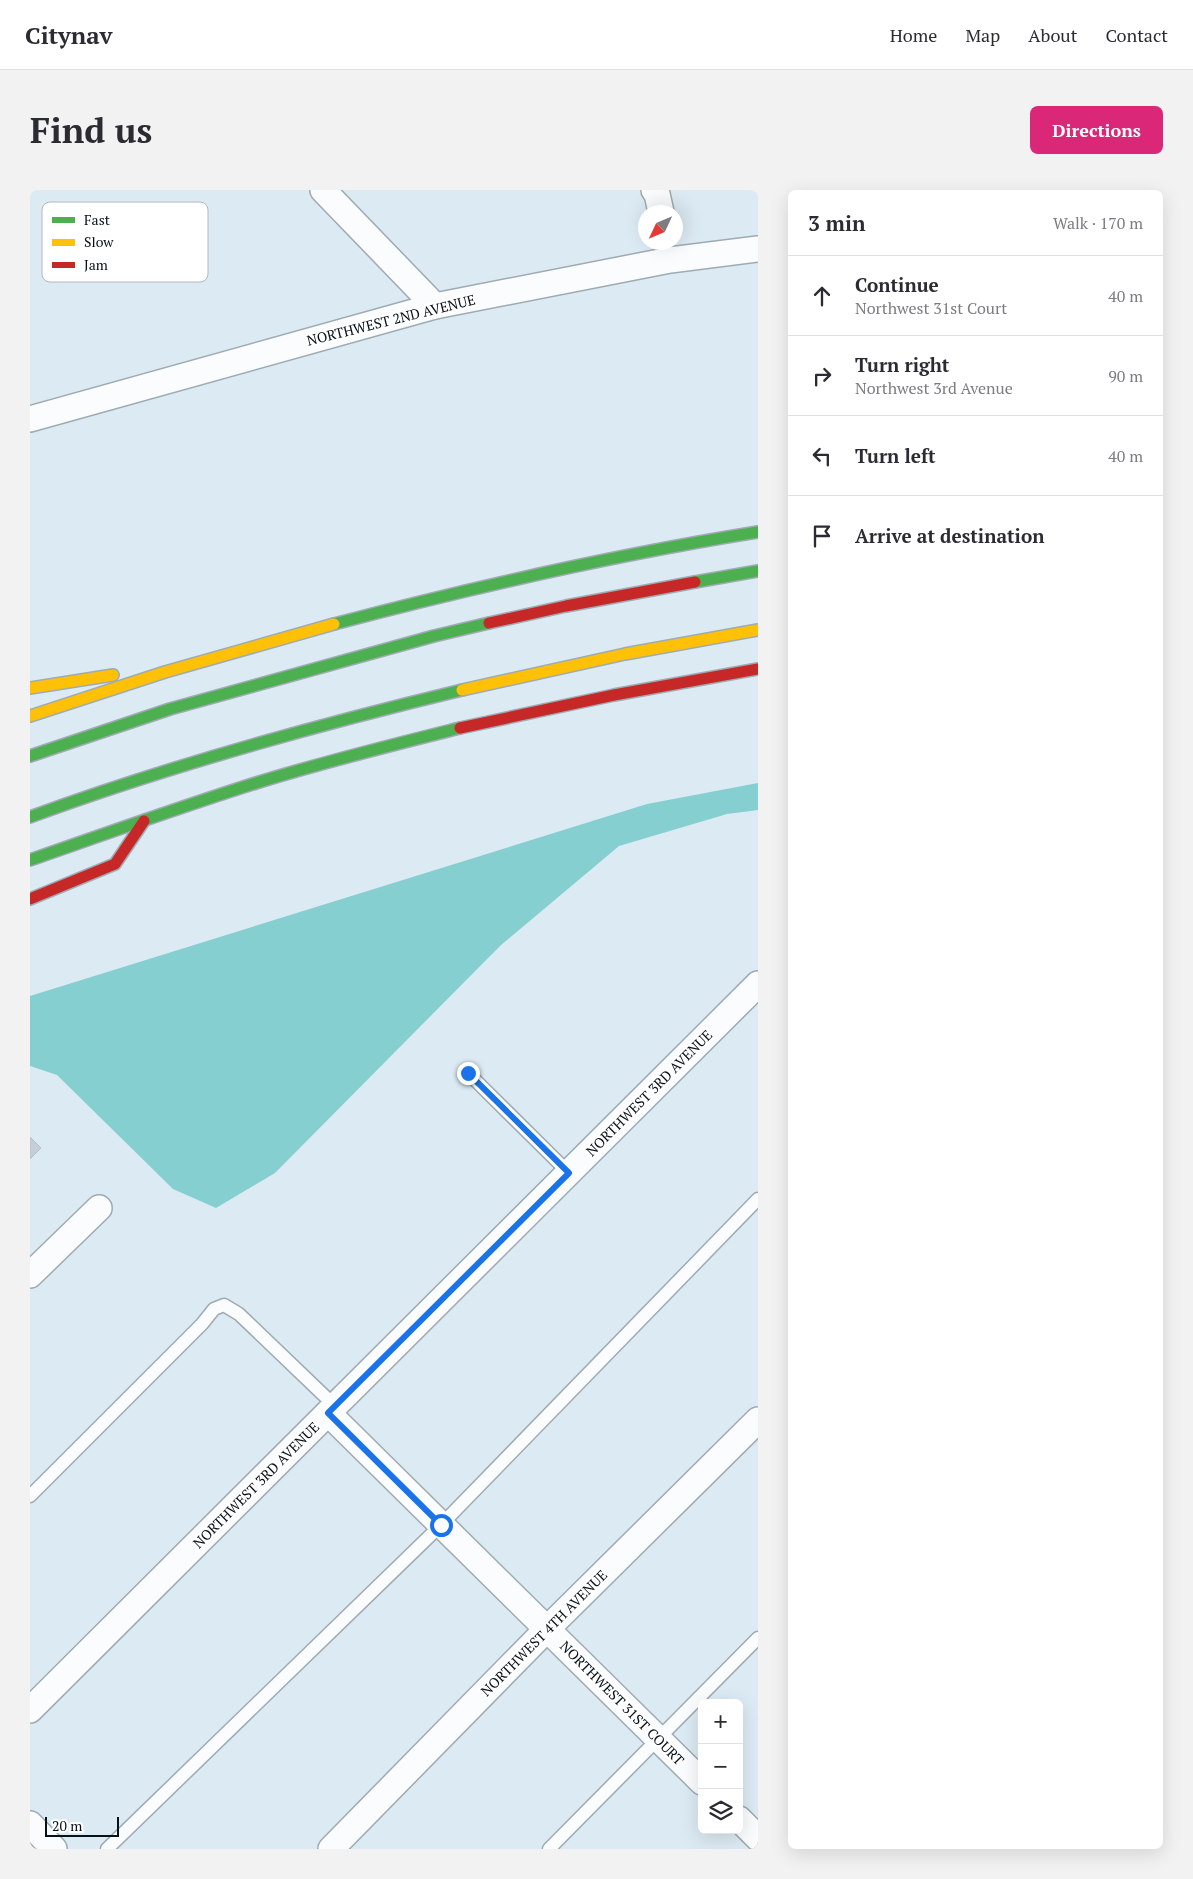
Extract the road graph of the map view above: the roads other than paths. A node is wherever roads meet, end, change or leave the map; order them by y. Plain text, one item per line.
1 (322, 190) edge
2 (654, 190) edge
3 (659, 205) edge
4 (758, 249) edge
5 (669, 251) edge
6 (435, 306) junction
7 (30, 419) edge
8 (758, 532) edge
9 (758, 571) edge
10 (758, 630) edge
11 (199, 661) junction
12 (758, 669) edge
13 (30, 688) edge
14 (30, 716) edge
15 (30, 756) edge
16 (30, 817) edge
17 (144, 821) junction
18 (30, 860) edge
19 (30, 900) edge
20 (758, 984) edge
21 (468, 1073) dead end
22 (569, 1173) junction
23 (758, 1199) edge
24 (99, 1208) dead end
25 (30, 1275) edge
26 (332, 1410) junction
27 (758, 1420) edge
28 (30, 1496) edge
29 (441, 1525) junction
30 (546, 1629) junction
31 (758, 1638) edge
32 (30, 1710) edge
33 (658, 1739) junction
34 (698, 1778) edge
35 (743, 1823) edge
36 (30, 1824) edge
37 (758, 1838) edge
38 (54, 1849) edge
39 (107, 1849) edge
40 (331, 1849) edge
41 (549, 1849) edge

1 - 6 street
2 - 3 street
4 - 5 street, NORTHWEST 2ND AVENUE
5 - 6 street, NORTHWEST 2ND AVENUE
6 - 7 street, NORTHWEST 2ND AVENUE
8 - 11 highway
9 - 15 highway
10 - 16 highway
11 - 13 highway
11 - 14 highway
12 - 17 highway
17 - 18 highway
17 - 19 highway
20 - 22 street, NORTHWEST 3RD AVENUE
21 - 22 lane
22 - 26 street, NORTHWEST 3RD AVENUE
23 - 29 lane
24 - 25 street
26 - 28 lane
26 - 29 street, NORTHWEST 31ST COURT
26 - 32 street, NORTHWEST 3RD AVENUE
27 - 30 street, NORTHWEST 4TH AVENUE
29 - 30 street, NORTHWEST 31ST COURT
29 - 39 lane
30 - 33 street, NORTHWEST 31ST COURT
30 - 40 street, NORTHWEST 4TH AVENUE
31 - 33 lane
33 - 34 street, NORTHWEST 31ST COURT
33 - 41 lane
35 - 37 street
36 - 38 street

